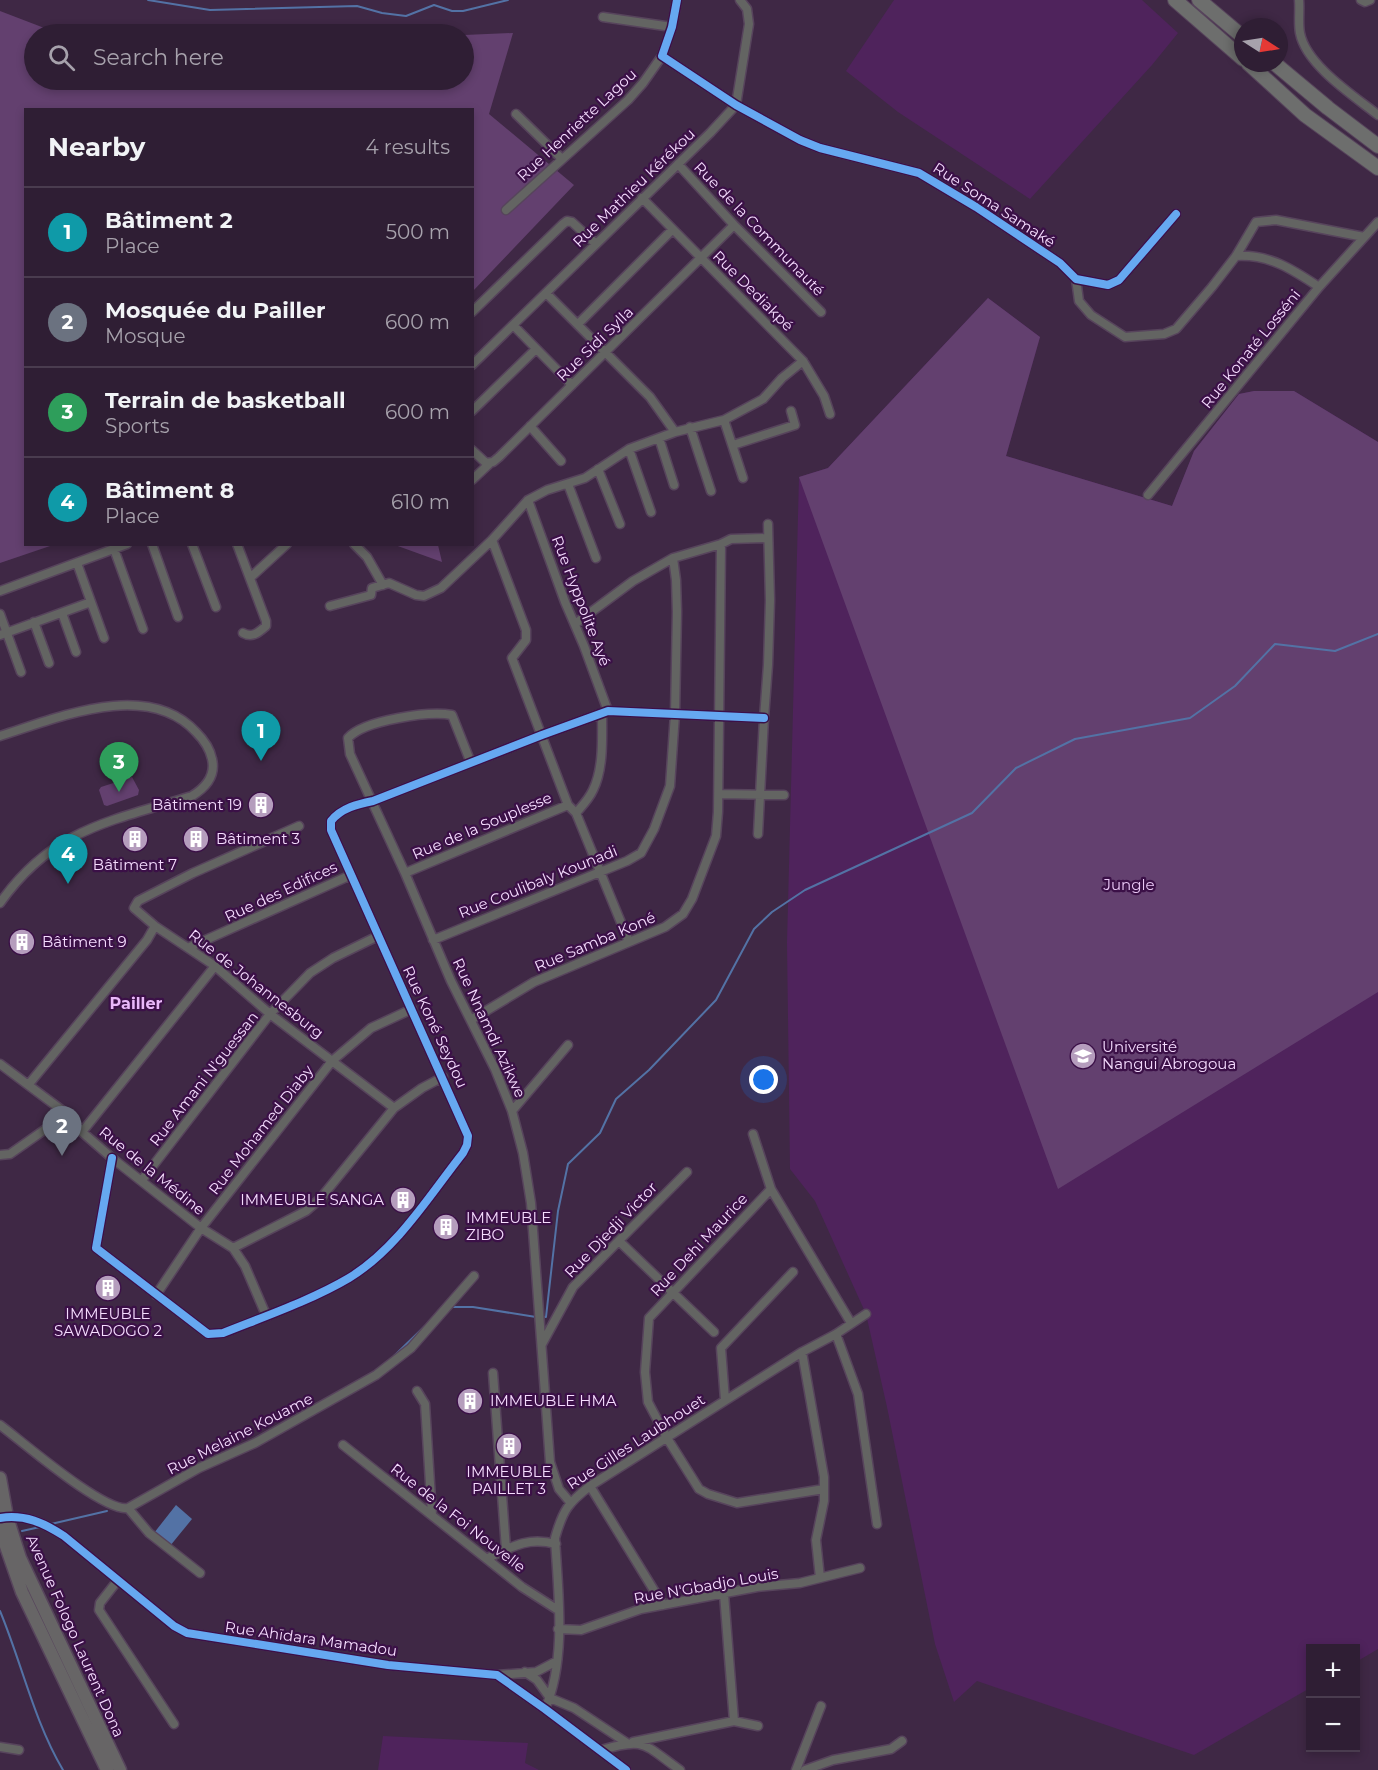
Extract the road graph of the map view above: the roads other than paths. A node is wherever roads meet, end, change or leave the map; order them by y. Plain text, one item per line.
1 (677, 0) edge
2 (740, 0) edge
3 (1175, 0) edge
4 (1199, 0) edge
5 (1299, 0) edge
6 (1361, 0) edge
7 (1370, 0) edge
8 (603, 17) dead end
9 (672, 27) junction
10 (1234, 29) edge
11 (1234, 51) edge
12 (662, 56) junction
13 (1258, 72) edge
14 (1285, 72) edge
15 (736, 105) junction
16 (516, 114) dead end
17 (1378, 115) edge
18 (1378, 146) edge
19 (562, 159) junction
20 (678, 164) junction
21 (1378, 168) edge
22 (642, 198) junction
23 (506, 210) dead end
24 (1176, 214) dead end
25 (1378, 222) edge
26 (734, 225) junction
27 (672, 230) junction
28 (1364, 237) junction
29 (596, 244) junction
30 (1236, 256) junction
31 (701, 259) junction
32 (1076, 279) junction
33 (1319, 287) junction
34 (546, 292) junction
35 (474, 310) edge
36 (821, 312) dead end
37 (578, 324) junction
38 (513, 326) junction
39 (536, 349) junction
40 (606, 352) junction
41 (803, 360) junction
42 (474, 363) edge
43 (572, 385) junction
44 (474, 409) edge
45 (791, 411) dead end
46 (830, 414) dead end
47 (724, 420) junction
48 (530, 426) junction
49 (690, 428) junction
50 (675, 432) junction
51 (659, 438) junction
52 (733, 445) junction
53 (629, 449) junction
54 (474, 452) edge
55 (561, 461) dead end
56 (489, 464) junction
57 (598, 469) junction
58 (474, 478) edge
59 (743, 478) dead end
60 (568, 484) junction
61 (674, 485) dead end
62 (711, 491) dead end
63 (1148, 495) dead end
64 (528, 500) junction
65 (651, 512) dead end
66 (620, 524) dead end
67 (768, 525) dead end
68 (767, 538) junction
69 (492, 540) junction
70 (721, 544) junction
71 (122, 546) edge
72 (153, 546) edge
73 (193, 546) edge
74 (238, 546) edge
75 (285, 546) edge
76 (356, 546) edge
77 (114, 549) junction
78 (596, 558) dead end
79 (673, 558) junction
80 (77, 563) junction
81 (251, 578) junction
82 (383, 585) junction
83 (0, 591) edge
84 (91, 602) junction
85 (330, 606) dead end
86 (216, 607) dead end
87 (62, 613) junction
88 (0, 614) edge
89 (178, 617) dead end
90 (34, 622) junction
91 (575, 624) junction
92 (142, 629) dead end
93 (3, 633) edge
94 (243, 633) dead end
95 (104, 638) dead end
96 (76, 652) dead end
97 (49, 663) dead end
98 (21, 672) dead end
99 (605, 712) junction
100 (675, 714) junction
101 (721, 716) junction
102 (764, 718) junction
103 (542, 735) junction
104 (0, 736) edge
105 (471, 763) junction
106 (719, 794) junction
107 (759, 794) junction
108 (784, 795) dead end
109 (374, 801) junction
110 (568, 804) junction
111 (576, 813) junction
112 (299, 826) dead end
113 (758, 834) dead end
114 (600, 872) junction
115 (405, 873) junction
116 (351, 875) junction
117 (0, 903) edge
118 (155, 926) junction
119 (378, 936) junction
120 (433, 940) junction
121 (629, 942) junction
122 (190, 947) junction
123 (215, 966) junction
124 (412, 1009) junction
125 (270, 1014) junction
126 (471, 1020) junction
127 (568, 1045) dead end
128 (332, 1061) junction
129 (0, 1064) edge
130 (443, 1077) junction
131 (29, 1084) junction
132 (394, 1108) junction
133 (512, 1111) junction
134 (67, 1114) junction
135 (82, 1132) junction
136 (753, 1134) dead end
137 (0, 1155) edge
138 (112, 1158) junction
139 (687, 1172) dead end
140 (142, 1180) junction
141 (771, 1189) junction
142 (201, 1228) junction
143 (619, 1241) junction
144 (233, 1248) junction
145 (793, 1272) dead end
146 (474, 1276) dead end
147 (671, 1293) junction
148 (156, 1295) junction
149 (866, 1314) dead end
150 (266, 1315) junction
151 (851, 1323) junction
152 (714, 1332) dead end
153 (836, 1334) junction
154 (542, 1344) junction
155 (802, 1352) junction
156 (493, 1373) dead end
157 (417, 1391) dead end
158 (725, 1400) junction
159 (0, 1425) edge
160 (667, 1438) junction
161 (343, 1445) dead end
162 (0, 1478) edge
163 (590, 1486) junction
164 (824, 1490) junction
165 (570, 1502) junction
166 (128, 1508) junction
167 (432, 1515) junction
168 (3, 1517) edge
169 (877, 1524) dead end
170 (0, 1528) edge
171 (556, 1544) junction
172 (506, 1549) junction
173 (488, 1558) junction
174 (860, 1568) dead end
175 (200, 1574) dead end
176 (820, 1578) junction
177 (118, 1580) junction
178 (724, 1594) junction
179 (663, 1605) junction
180 (558, 1610) junction
181 (558, 1629) junction
182 (557, 1661) junction
183 (525, 1672) junction
184 (497, 1675) junction
185 (550, 1698) junction
186 (821, 1706) dead end
187 (545, 1709) junction
188 (734, 1721) junction
189 (174, 1724) dead end
190 (758, 1726) dead end
191 (902, 1741) dead end
192 (630, 1742) junction
193 (0, 1747) edge
194 (19, 1750) dead end
195 (600, 1750) junction
196 (107, 1770) edge
197 (120, 1770) edge
198 (626, 1770) edge
199 (680, 1770) edge
200 (796, 1770) edge
201 (805, 1770) edge

1 - 9 street, Rue Henriette Lagou
2 - 15 street
3 - 11 main road
4 - 10 main road
5 - 17 street
6 - 7 street
8 - 9 street
9 - 12 street, Rue Henriette Lagou
12 - 15 street, Rue Soma Samaké
12 - 19 street, Rue Henriette Lagou
13 - 21 main road
14 - 18 main road
15 - 20 street, Rue Mathieu Kérékou
15 - 32 street, Rue Soma Samaké
16 - 19 street
19 - 23 street, Rue Henriette Lagou
20 - 22 street, Rue Mathieu Kérékou
20 - 26 street, Rue de la Communauté
22 - 27 street, Rue Dediakpé
22 - 29 street, Rue Mathieu Kérékou
24 - 32 street
25 - 28 street, Rue Konaté Losséni
26 - 31 street, Rue Sidi Sylla
26 - 36 street, Rue de la Communauté
27 - 31 street, Rue Dediakpé
27 - 37 street
28 - 30 street
28 - 33 street, Rue Konaté Losséni
29 - 34 street, Rue Mathieu Kérékou
29 - 35 street
30 - 32 street
30 - 33 street
31 - 40 street, Rue Sidi Sylla
31 - 41 street, Rue Dediakpé
33 - 63 street, Rue Konaté Losséni
34 - 37 street
34 - 38 street, Rue Mathieu Kérékou
37 - 40 street
38 - 39 street
38 - 42 street, Rue Mathieu Kérékou
39 - 43 street
39 - 44 street
40 - 43 street, Rue Sidi Sylla
40 - 50 street
41 - 46 street, Rue Dediakpé
41 - 47 street
43 - 48 street, Rue Sidi Sylla
45 - 52 street
47 - 49 street
47 - 52 street
48 - 55 street
48 - 56 street, Rue Sidi Sylla
49 - 50 street
49 - 62 street
50 - 51 street
51 - 53 street
51 - 61 street
52 - 59 street
53 - 57 street
53 - 65 street
54 - 56 street
56 - 58 street, Rue Sidi Sylla
57 - 60 street
57 - 66 street
60 - 64 street
60 - 78 street
64 - 69 street
64 - 91 street, Rue Hyppolite Ayé
67 - 68 street
68 - 70 street
68 - 102 street
69 - 82 street
69 - 103 street
70 - 79 street
70 - 101 street, Rue Samba Koné
71 - 77 street
72 - 89 street
73 - 86 street
74 - 81 street
75 - 81 street
76 - 82 street
77 - 80 street
77 - 92 street
79 - 91 street
79 - 100 street, Rue Coulibaly Kounadi
80 - 83 street
80 - 84 street
81 - 94 street
82 - 85 street
84 - 87 street
84 - 95 street
87 - 90 street
87 - 96 street
88 - 93 street
90 - 93 street
90 - 97 street
91 - 99 street, Rue Hyppolite Ayé
93 - 98 street
99 - 100 street, Rue Koné Seydou
99 - 103 street, Rue Koné Seydou
99 - 111 street
100 - 101 street, Rue Koné Seydou
100 - 114 street, Rue Coulibaly Kounadi
101 - 102 street, Rue Koné Seydou
101 - 106 street, Rue Samba Koné
102 - 107 street
103 - 105 street, Rue Koné Seydou
103 - 110 street
104 - 117 street
105 - 109 street, Rue Koné Seydou
105 - 109 street, Rue Nnamdi Azikwe
106 - 107 street
106 - 121 street, Rue Samba Koné
107 - 108 street
107 - 113 street
109 - 115 street, Rue Nnamdi Azikwe
109 - 116 street, Rue Koné Seydou
110 - 111 street
110 - 115 street, Rue de la Souplesse
111 - 114 street
112 - 118 street, Rue de Johannesburg
114 - 120 street, Rue Coulibaly Kounadi
114 - 121 street
115 - 120 street, Rue Nnamdi Azikwe
116 - 119 street, Rue Koné Seydou
116 - 122 street, Rue des Edifices
118 - 122 street, Rue de Johannesburg
118 - 131 street
119 - 124 street, Rue Koné Seydou
119 - 125 street, Rue Amani N'guessan
120 - 126 street, Rue Nnamdi Azikwe
121 - 126 street, Rue Samba Koné
122 - 123 street, Rue de Johannesburg
123 - 125 street, Rue de Johannesburg
123 - 135 street
124 - 128 street, Rue Mohamed Diaby
124 - 130 street, Rue Koné Seydou
125 - 128 street, Rue de Johannesburg
125 - 140 street, Rue Amani N'guessan
126 - 133 street, Rue Nnamdi Azikwe
127 - 133 street
128 - 132 street, Rue de Johannesburg
128 - 142 street, Rue Mohamed Diaby
129 - 131 street, Rue de la Médine
130 - 132 street
130 - 150 street, Rue Koné Seydou
131 - 134 street, Rue de la Médine
132 - 144 street
133 - 154 street, Rue Nnamdi Azikwe
134 - 135 street, Rue de la Médine
134 - 137 street
135 - 138 street, Rue de la Médine
136 - 141 street
138 - 140 street, Rue de la Médine
138 - 148 street, Rue Koné Seydou
139 - 143 street, Rue Djedji Victor
140 - 142 street, Rue de la Médine
141 - 147 street, Rue Dehi Maurice
141 - 151 street
142 - 144 street, Rue de la Médine
142 - 148 street, Rue Mohamed Diaby
143 - 147 street
143 - 154 street, Rue Djedji Victor
144 - 150 street, Rue de la Médine
145 - 158 street
146 - 166 street, Rue Melaine Kouame
147 - 152 street
147 - 160 street, Rue Dehi Maurice
148 - 150 street, Rue Koné Seydou
149 - 151 street, Rue Gilles Laubhouet
151 - 153 street, Rue Gilles Laubhouet
153 - 155 street, Rue Gilles Laubhouet
153 - 169 street
154 - 165 street, Rue Nnamdi Azikwe
155 - 158 street, Rue Gilles Laubhouet
155 - 164 street
156 - 172 street
157 - 167 street
158 - 160 street, Rue Gilles Laubhouet
159 - 166 street
160 - 163 street, Rue Gilles Laubhouet
160 - 164 street, Rue Dehi Maurice
161 - 167 street, Rue de la Foi Nouvelle
162 - 168 main road, Avenue Fologo Laurent Dona
163 - 165 street, Rue Gilles Laubhouet
163 - 179 street
164 - 176 street
165 - 171 street, Rue Gilles Laubhouet
166 - 175 street
167 - 173 street, Rue de la Foi Nouvelle
168 - 177 street, Rue Ahïdara Mamadou
168 - 197 main road, Avenue Fologo Laurent Dona
170 - 196 main road, Avenue Fologo Laurent Dona
171 - 172 street
171 - 180 street, Rue Gilles Laubhouet
172 - 173 street
173 - 180 street, Rue de la Foi Nouvelle
174 - 176 street, Rue N'Gbadjo Louis
176 - 178 street, Rue N'Gbadjo Louis
177 - 184 street, Rue Ahïdara Mamadou
177 - 189 street
178 - 179 street, Rue N'Gbadjo Louis
178 - 188 street
179 - 181 street, Rue N'Gbadjo Louis
180 - 181 street, Rue Gilles Laubhouet
181 - 182 street, Rue Gilles Laubhouet
182 - 183 street
182 - 185 street, Rue Gilles Laubhouet
183 - 184 street
183 - 185 street
184 - 187 street
185 - 187 street, Rue Gilles Laubhouet
185 - 192 street
186 - 200 street
187 - 195 street
188 - 190 street
188 - 192 street
191 - 201 street
192 - 195 street
192 - 199 street
193 - 194 street
195 - 198 street

